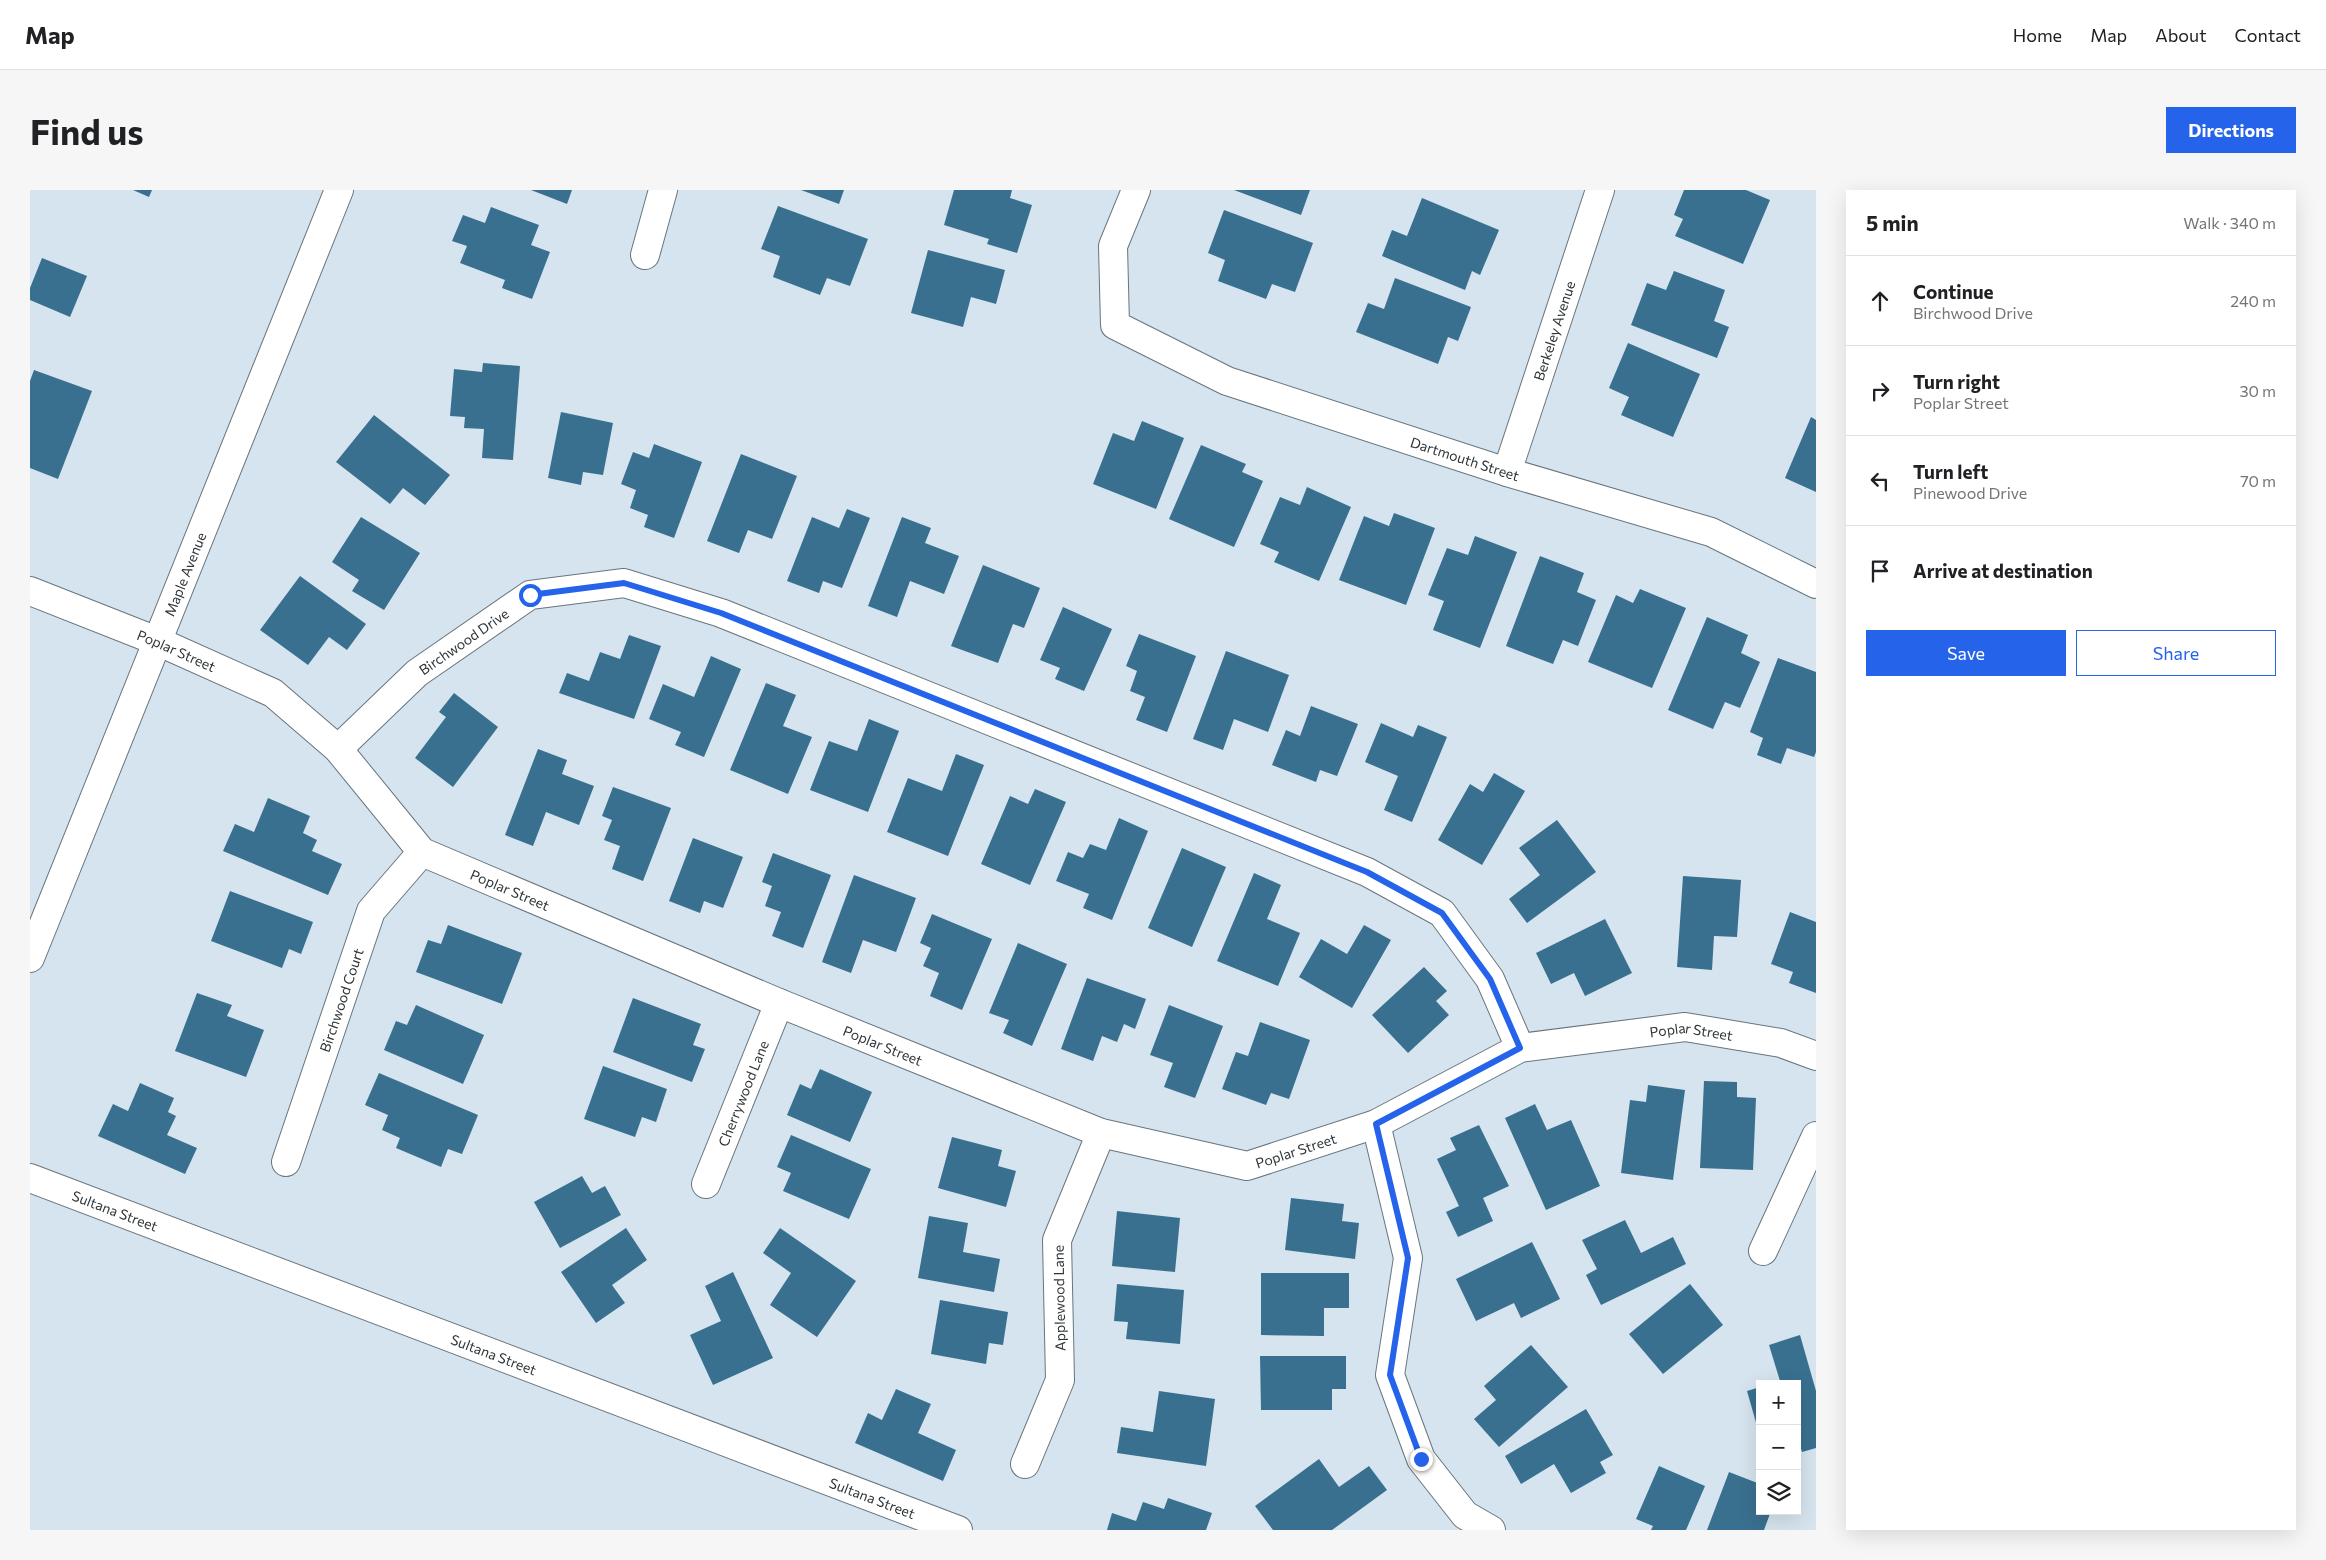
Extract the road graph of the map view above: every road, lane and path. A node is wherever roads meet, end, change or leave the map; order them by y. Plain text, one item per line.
1 (339, 190) edge
2 (663, 190) edge
3 (1136, 190) edge
4 (1600, 190) edge
5 (645, 255) dead end
6 (1507, 472) junction
7 (1816, 584) edge
8 (30, 591) edge
9 (157, 641) junction
10 (338, 749) junction
11 (422, 852) junction
12 (30, 958) edge
13 (779, 1003) junction
14 (1520, 1048) junction
15 (1816, 1056) edge
16 (1376, 1124) junction
17 (1101, 1134) junction
18 (1816, 1136) edge
19 (286, 1162) dead end
20 (30, 1178) edge
21 (706, 1184) dead end
22 (1763, 1251) dead end
23 (1025, 1464) dead end
24 (958, 1530) edge
25 (1491, 1530) edge

1 - 9 street, Maple Avenue
2 - 5 street
3 - 6 street, Dartmouth Street
4 - 6 street, Berkeley Avenue
6 - 7 street, Dartmouth Street
8 - 9 street, Poplar Street
9 - 10 street, Poplar Street
9 - 12 street, Maple Avenue
10 - 11 street, Poplar Street
10 - 14 street, Birchwood Drive
11 - 13 street, Poplar Street
11 - 19 street, Birchwood Court
13 - 17 street, Poplar Street
13 - 21 street, Cherrywood Lane
14 - 15 street, Poplar Street
14 - 16 street, Poplar Street
16 - 17 street, Poplar Street
16 - 25 street
17 - 23 street, Applewood Lane
18 - 22 street
20 - 24 street, Sultana Street

